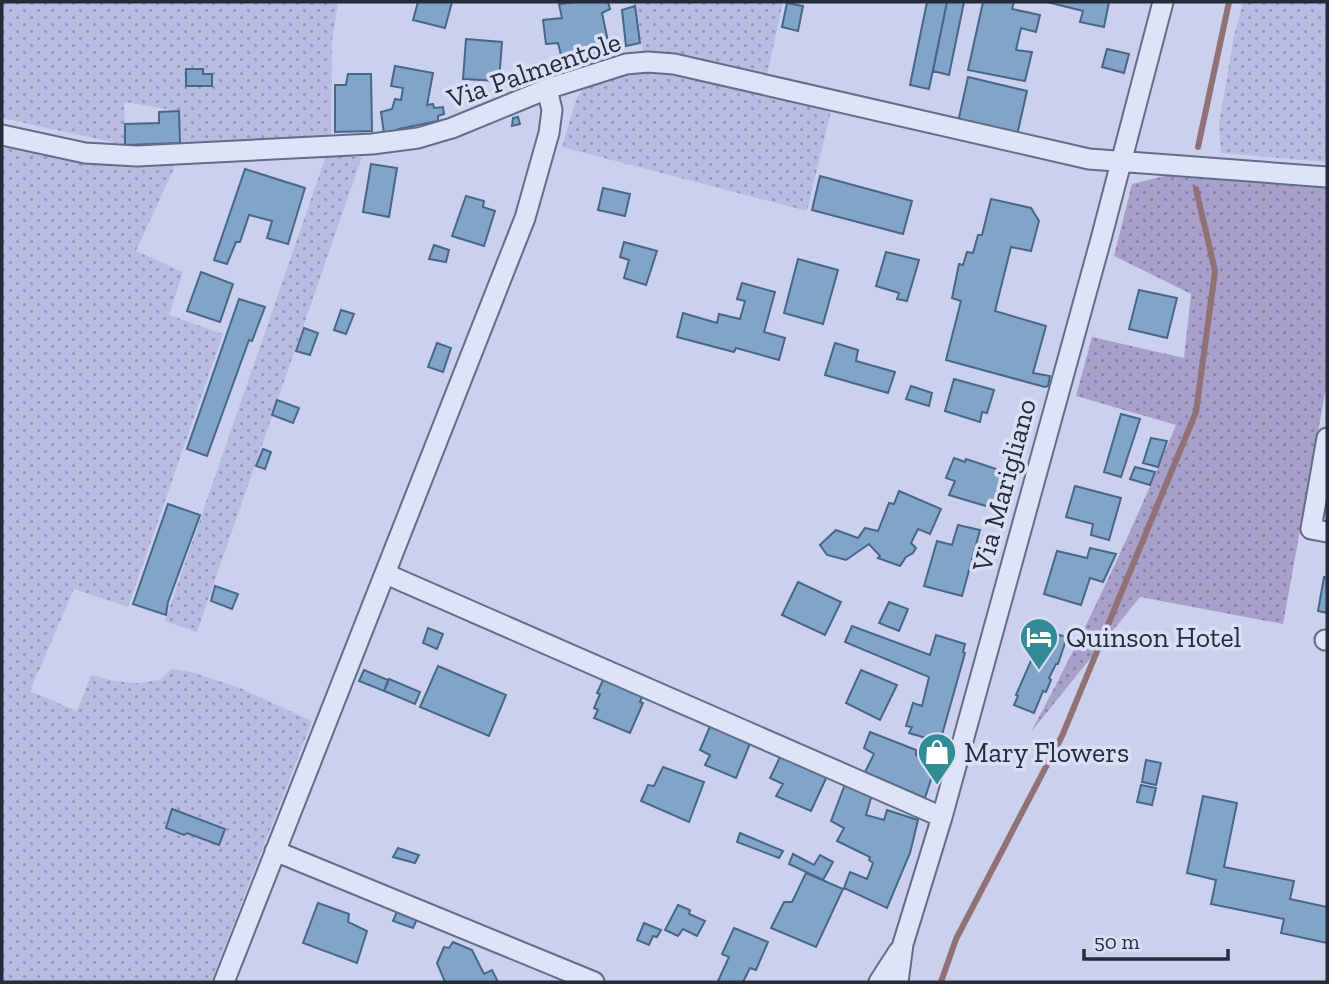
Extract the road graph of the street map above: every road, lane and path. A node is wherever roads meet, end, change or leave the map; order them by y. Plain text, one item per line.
1 (1163, 2) edge
2 (547, 89) junction
3 (2, 135) edge
4 (1120, 162) junction
5 (1327, 177) edge
6 (1327, 438) edge
7 (1327, 532) edge
8 (386, 573) junction
9 (942, 817) junction
10 (275, 851) junction
11 (903, 944) junction
12 (224, 982) edge
13 (594, 982) edge
14 (879, 982) edge
15 (898, 982) edge

1 - 4 street, Via Marigliano
2 - 3 street, Via Palmentole
2 - 4 street, Via Palmentole
2 - 8 street
4 - 5 street, Via Palmentole
4 - 9 street, Via Marigliano
6 - 7 street
8 - 9 street
8 - 10 street
9 - 11 street, Via Marigliano
10 - 12 street
10 - 13 street
11 - 14 street
11 - 15 street, Via Marigliano

